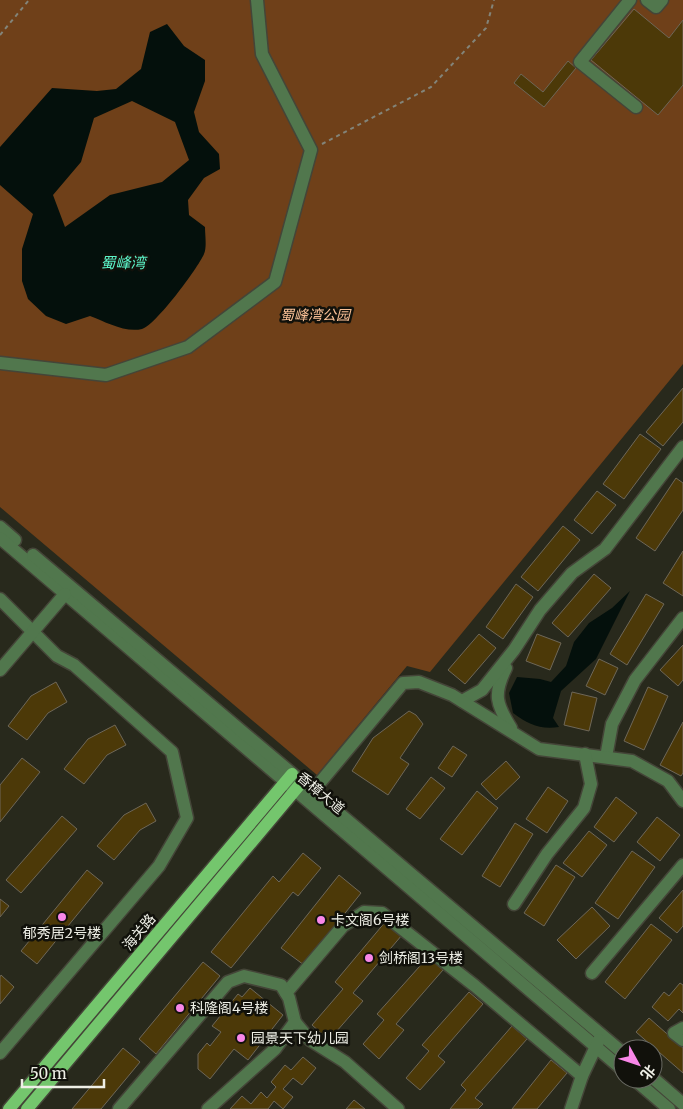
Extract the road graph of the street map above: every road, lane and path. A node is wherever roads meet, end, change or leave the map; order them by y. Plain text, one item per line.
1 (28, 0) edge
2 (257, 0) edge
3 (494, 0) edge
4 (630, 0) edge
5 (648, 0) edge
6 (662, 0) edge
7 (0, 35) edge
8 (636, 107) dead end
9 (311, 150) junction
10 (0, 363) edge
11 (683, 447) edge
12 (0, 527) edge
13 (0, 538) edge
14 (65, 594) junction
15 (0, 599) edge
16 (683, 618) edge
17 (33, 632) junction
18 (514, 650) junction
19 (0, 670) edge
20 (462, 701) junction
21 (514, 732) junction
22 (585, 754) junction
23 (606, 757) junction
24 (294, 782) junction
25 (309, 795) junction
26 (683, 801) edge
27 (683, 865) edge
28 (514, 904) dead end
29 (592, 972) dead end
30 (286, 993) junction
31 (295, 1022) junction
32 (683, 1028) edge
33 (683, 1040) edge
34 (598, 1041) junction
35 (613, 1048) edge
36 (0, 1053) edge
37 (613, 1058) edge
38 (582, 1076) junction
39 (663, 1087) edge
40 (646, 1089) edge
41 (683, 1104) edge
42 (9, 1109) edge
43 (27, 1109) edge
44 (119, 1109) edge
45 (208, 1109) edge
46 (398, 1109) edge
47 (571, 1109) edge
48 (669, 1109) edge

1 - 7 path
2 - 9 street
3 - 9 path
4 - 8 street
5 - 6 street
9 - 10 street
11 - 18 street
12 - 24 street, 香樟大道
13 - 14 street, 香樟大道
14 - 17 street
14 - 24 street, 香樟大道
15 - 17 street
16 - 23 street
17 - 19 street
17 - 36 street
18 - 20 street
18 - 21 street
20 - 21 street
20 - 25 street
21 - 22 street
22 - 23 street
22 - 28 street
23 - 26 street
24 - 25 street, 香樟大道
24 - 42 main road, 海关路
24 - 43 main road, 海关路
25 - 34 street, 香樟大道
27 - 29 street
30 - 31 street
30 - 38 street
30 - 44 street
31 - 45 street
31 - 46 street
32 - 33 street
34 - 35 street, 香樟大道
34 - 37 street, 香樟大道
34 - 38 street
38 - 47 street
39 - 41 street
40 - 48 street

